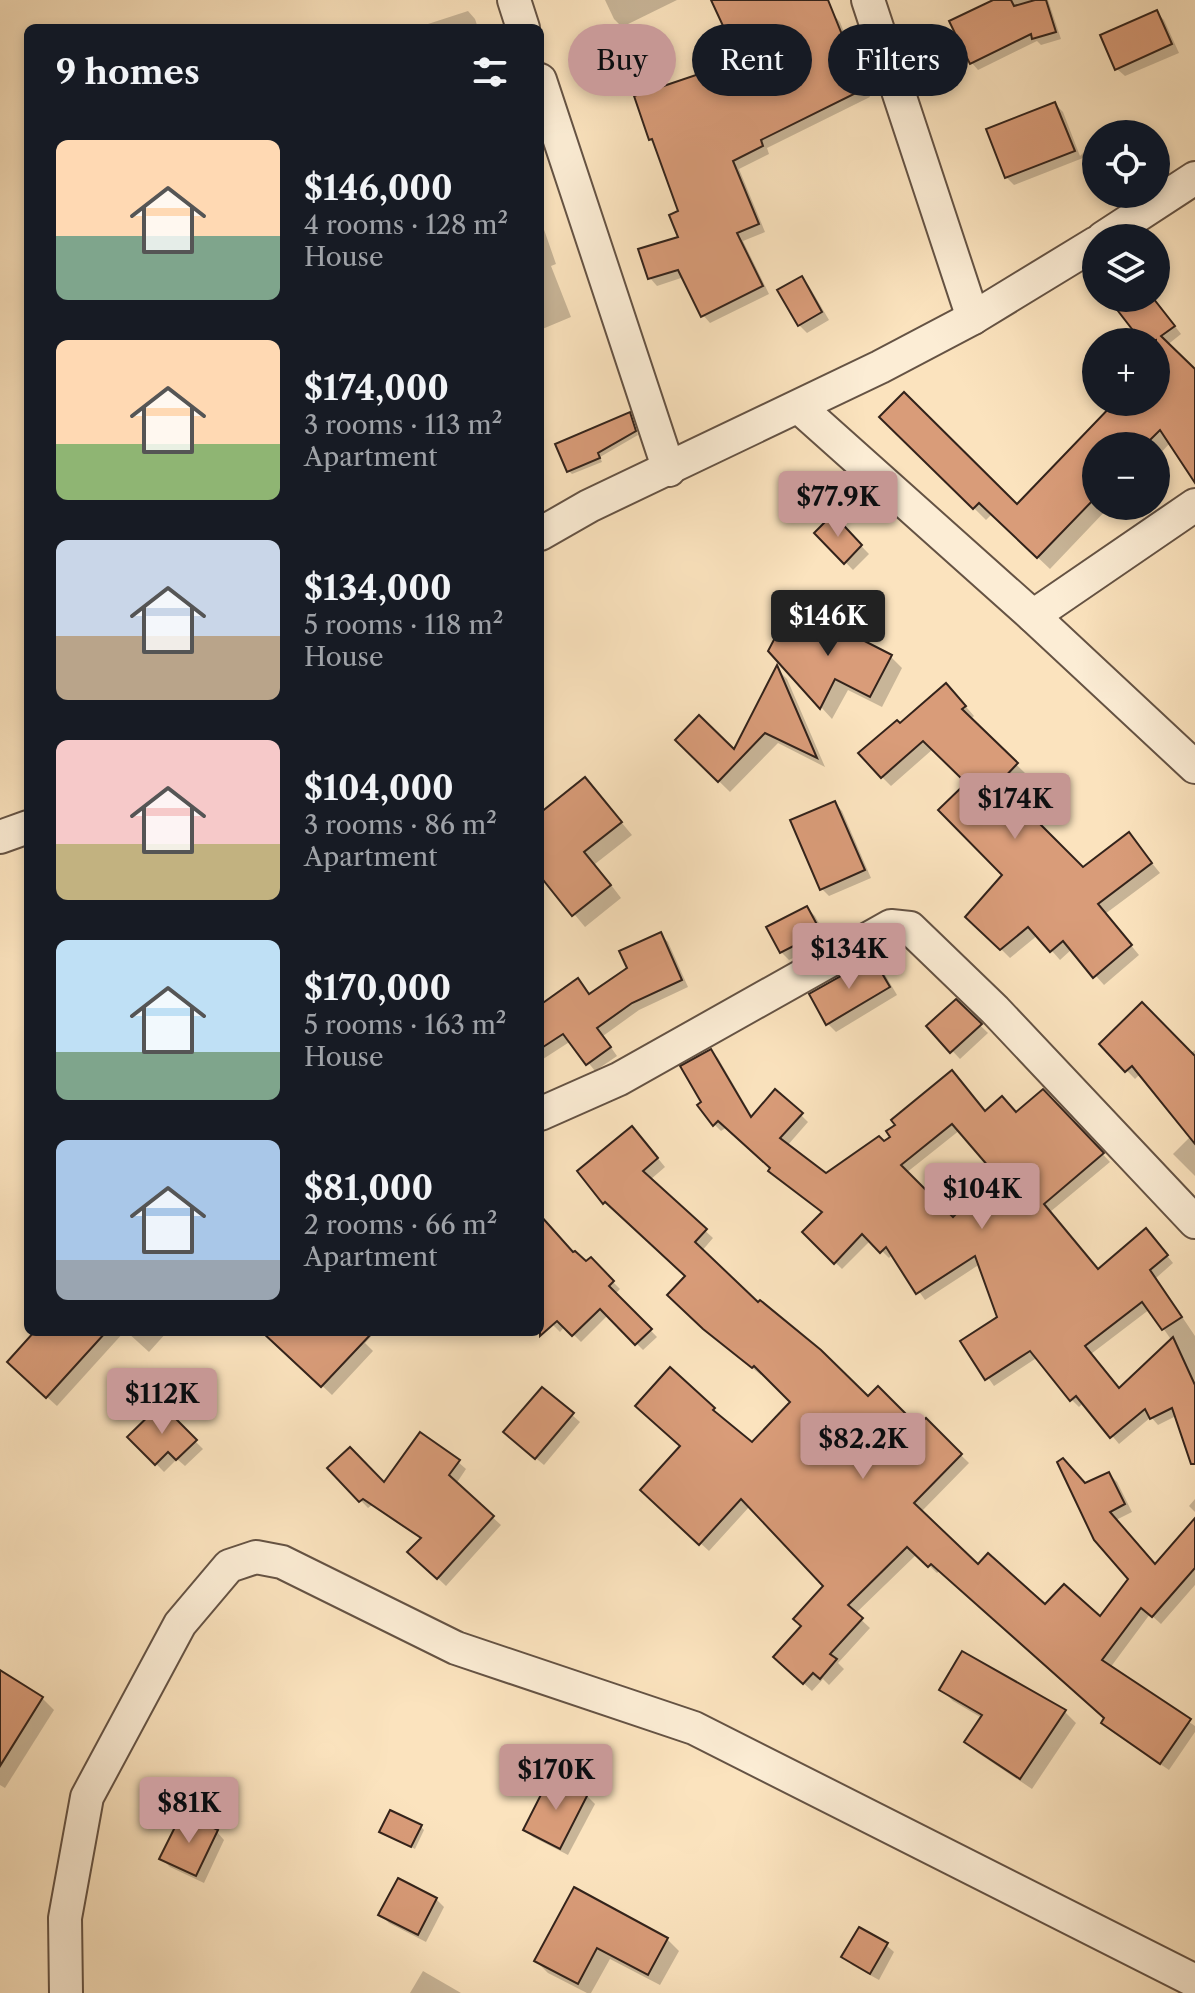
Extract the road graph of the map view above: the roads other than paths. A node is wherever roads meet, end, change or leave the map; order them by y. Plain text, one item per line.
1 (514, 0) edge
2 (868, 0) edge
3 (522, 24) edge
4 (544, 92) edge
5 (1195, 178) edge
6 (1124, 224) edge
7 (1082, 252) edge
8 (973, 318) junction
9 (799, 407) junction
10 (669, 470) junction
11 (1195, 505) edge
12 (544, 532) edge
13 (1033, 616) junction
14 (1195, 767) edge
15 (24, 828) edge
16 (0, 837) edge
17 (544, 1112) edge
18 (1195, 1222) edge
19 (1195, 1981) edge
20 (66, 1993) edge

1 - 3 street
2 - 8 street
4 - 10 street
5 - 6 street
7 - 8 street
8 - 9 street
9 - 10 street
9 - 13 street
10 - 12 street
11 - 13 street
13 - 14 street
15 - 16 street
17 - 18 street
19 - 20 street

